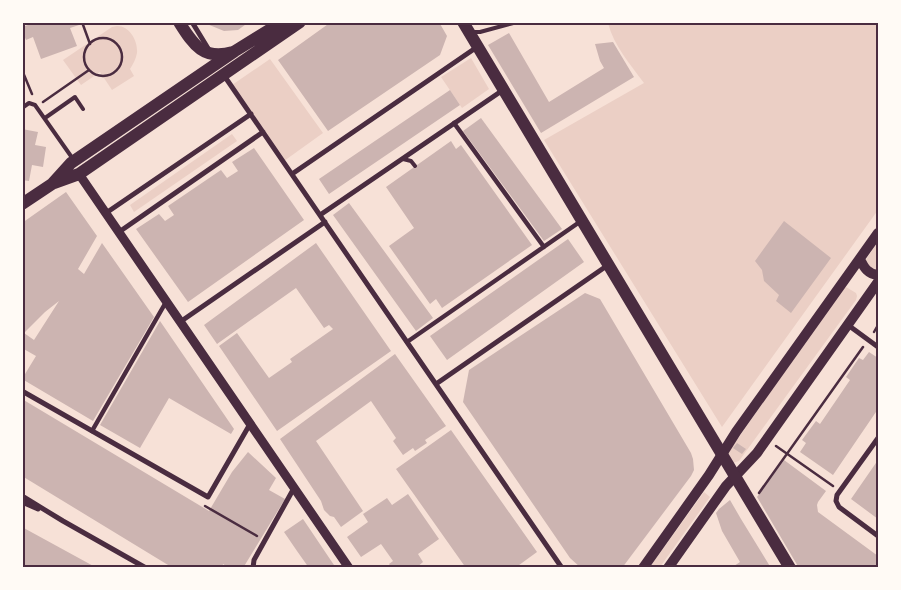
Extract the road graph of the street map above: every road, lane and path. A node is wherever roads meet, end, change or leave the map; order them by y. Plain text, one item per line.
1 (82, 22) edge
2 (179, 22) edge
3 (192, 22) edge
4 (300, 22) edge
5 (517, 22) edge
6 (286, 26) edge
7 (472, 34) edge
8 (90, 44) junction
9 (235, 51) junction
10 (22, 70) edge
11 (89, 70) junction
12 (224, 75) junction
13 (503, 90) junction
14 (37, 106) junction
15 (22, 108) edge
16 (83, 109) dead end
17 (250, 114) junction
18 (45, 118) junction
19 (454, 123) junction
20 (263, 132) junction
21 (414, 151) junction
22 (402, 159) junction
23 (74, 161) junction
24 (79, 174) junction
25 (292, 174) junction
26 (52, 184) junction
27 (22, 204) edge
28 (106, 214) junction
29 (320, 215) junction
30 (582, 220) junction
31 (325, 222) junction
32 (118, 232) junction
33 (878, 233) edge
34 (544, 247) junction
35 (860, 259) junction
36 (609, 265) junction
37 (878, 276) edge
38 (878, 282) edge
39 (166, 302) junction
40 (180, 322) junction
41 (848, 325) junction
42 (878, 325) edge
43 (868, 340) junction
44 (407, 342) junction
45 (878, 347) edge
46 (436, 384) junction
47 (22, 390) edge
48 (250, 424) junction
49 (92, 431) junction
50 (878, 438) edge
51 (767, 439) junction
52 (787, 453) junction
53 (722, 454) junction
54 (736, 476) junction
55 (294, 488) junction
56 (840, 492) junction
57 (22, 496) edge
58 (22, 502) edge
59 (752, 503) junction
60 (203, 505) dead end
61 (63, 522) junction
62 (878, 536) edge
63 (264, 540) junction
64 (146, 568) edge
65 (253, 568) edge
66 (349, 568) edge
67 (562, 568) edge
68 (643, 568) edge
69 (668, 568) edge
70 (790, 568) edge

1 - 8 path
2 - 9 main road
3 - 12 street
4 - 6 main road
5 - 7 lane
6 - 9 main road
6 - 12 main road
7 - 13 main road
7 - 25 street
8 - 11 path
8 - 11 path
9 - 23 main road
10 - 14 path
11 - 14 path
12 - 17 street
12 - 24 main road
13 - 19 street
13 - 30 main road
14 - 15 lane
14 - 18 lane
16 - 18 lane
17 - 20 street
17 - 28 street
18 - 23 lane
19 - 21 street
19 - 34 street
20 - 25 street
20 - 32 street
21 - 22 street
21 - 22 lane
22 - 29 street
23 - 26 main road
24 - 26 main road
24 - 28 street
25 - 29 street
26 - 27 main road
28 - 32 street
29 - 31 street
30 - 34 street
30 - 36 main road
31 - 40 street
31 - 44 street
32 - 39 street
33 - 35 main road
34 - 44 street
35 - 37 main road
35 - 53 main road
36 - 46 street
36 - 53 main road
38 - 41 main road
39 - 40 street
39 - 49 street
40 - 48 street
41 - 43 street
41 - 51 main road
42 - 43 path
43 - 45 street
43 - 52 path
44 - 46 street
46 - 67 street
47 - 49 street
48 - 49 street
48 - 55 street
50 - 56 street
51 - 52 path
51 - 54 main road
52 - 56 path
52 - 59 path
53 - 54 main road
53 - 68 main road
54 - 59 main road
54 - 69 main road
55 - 63 street
55 - 66 street
56 - 62 street
57 - 61 street
58 - 61 street
59 - 70 main road
60 - 63 path
61 - 64 street
63 - 65 street

